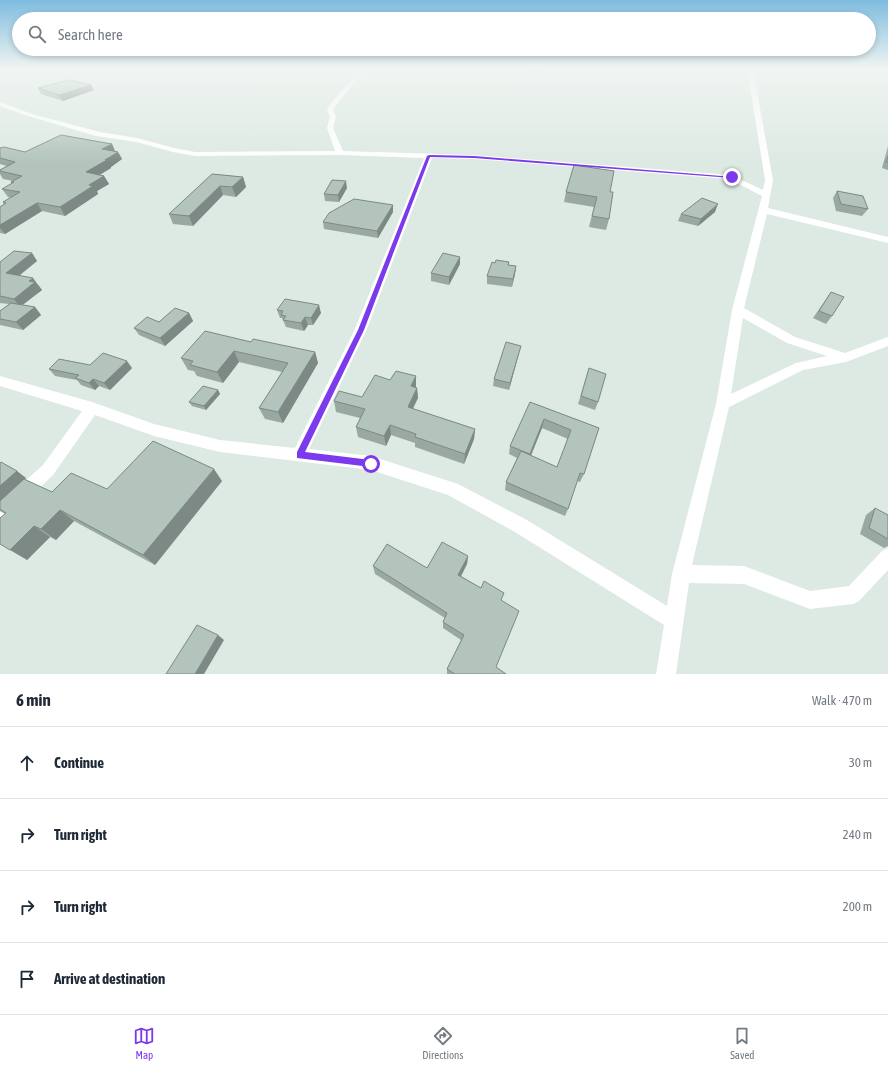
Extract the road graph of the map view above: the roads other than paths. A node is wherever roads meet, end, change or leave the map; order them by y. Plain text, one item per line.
1 (337, 100) edge
2 (757, 100) edge
3 (0, 104) edge
4 (340, 153) junction
5 (429, 156) junction
6 (766, 194) junction
7 (763, 210) junction
8 (888, 240) edge
9 (738, 310) junction
10 (888, 341) edge
11 (846, 358) junction
12 (0, 381) edge
13 (723, 404) junction
14 (92, 408) junction
15 (299, 455) junction
16 (0, 514) edge
17 (888, 557) edge
18 (681, 574) junction
19 (674, 621) junction
20 (666, 674) edge

1 - 4 street
2 - 6 street
3 - 4 street
4 - 5 street
5 - 6 street
5 - 15 street
6 - 7 street
7 - 8 street
7 - 9 street
9 - 11 street
9 - 13 street
10 - 11 street
11 - 13 street
12 - 14 street
13 - 18 street
14 - 15 street
14 - 16 street
15 - 19 street
17 - 18 street
18 - 19 street
19 - 20 street

